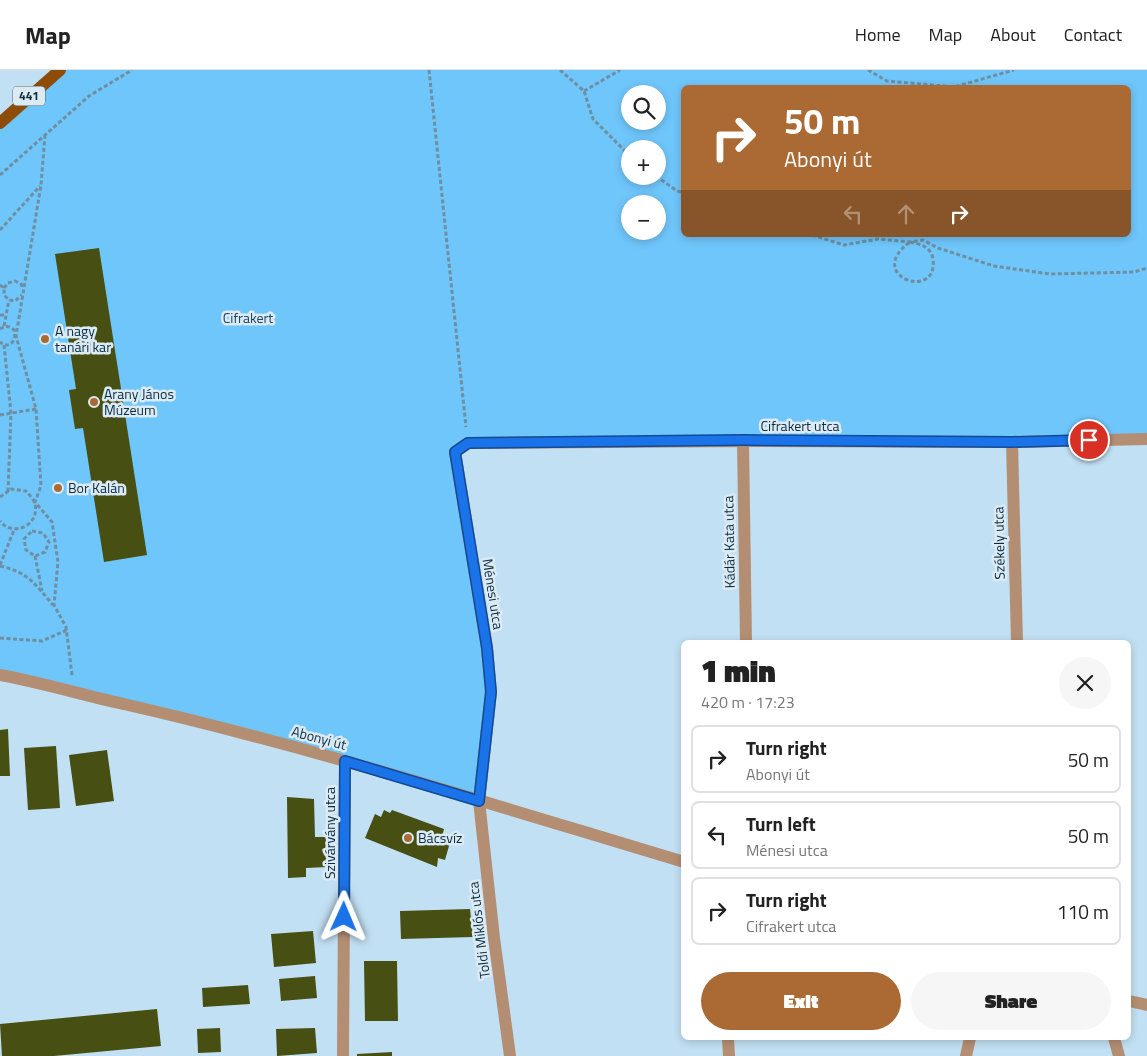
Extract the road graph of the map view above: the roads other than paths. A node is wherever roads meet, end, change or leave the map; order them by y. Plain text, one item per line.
1 (60, 70) edge
2 (0, 122) edge
3 (1147, 439) edge
4 (743, 440) junction
5 (1012, 442) junction
6 (455, 452) joint
7 (746, 640) edge
8 (1017, 640) edge
9 (0, 675) edge
10 (345, 761) junction
11 (479, 801) junction
12 (681, 861) edge
13 (1131, 1001) edge
14 (1147, 1005) edge
15 (728, 1040) edge
16 (970, 1040) edge
17 (1115, 1040) edge
18 (343, 1056) edge
19 (510, 1056) edge
20 (729, 1056) edge
21 (966, 1056) edge
22 (1119, 1056) edge

1 - 2 main road, 441
3 - 5 street, Cifrakert utca
4 - 5 street, Cifrakert utca
4 - 6 street, Cifrakert utca
4 - 7 street, Kádár Kata utca
5 - 8 street, Székely utca
6 - 11 street, Ménesi utca
9 - 10 street, Abonyi út
10 - 11 street, Abonyi út
10 - 18 street, Szivárvány utca
11 - 12 street, Abonyi út
11 - 19 street, Toldi Miklós utca
13 - 14 street
15 - 20 street
16 - 21 street
17 - 22 street

